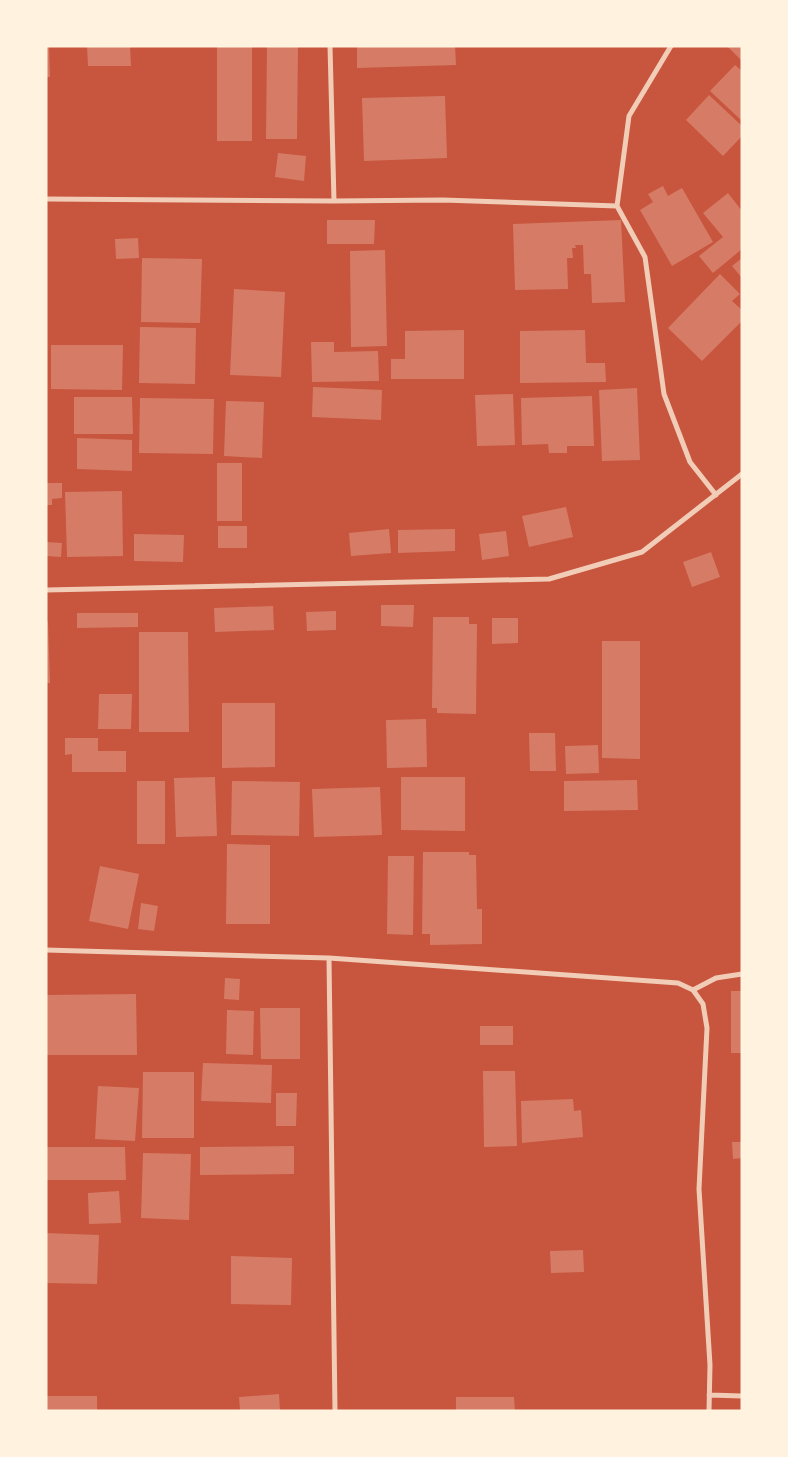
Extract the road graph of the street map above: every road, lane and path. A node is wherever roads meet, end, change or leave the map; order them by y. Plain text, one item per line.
1 (330, 46) edge
2 (671, 46) edge
3 (46, 200) edge
4 (334, 201) junction
5 (618, 206) junction
6 (742, 474) edge
7 (716, 494) junction
8 (46, 590) edge
9 (46, 950) edge
10 (329, 958) junction
11 (742, 974) edge
12 (693, 990) junction
13 (710, 1396) junction
14 (742, 1396) edge
15 (335, 1411) edge
16 (709, 1411) edge

1 - 4 street
2 - 5 street
3 - 4 street
4 - 5 street
5 - 7 street
6 - 7 street
7 - 8 street
9 - 10 street
10 - 12 street
10 - 15 street
11 - 12 street
12 - 13 street
13 - 14 street
13 - 16 street

